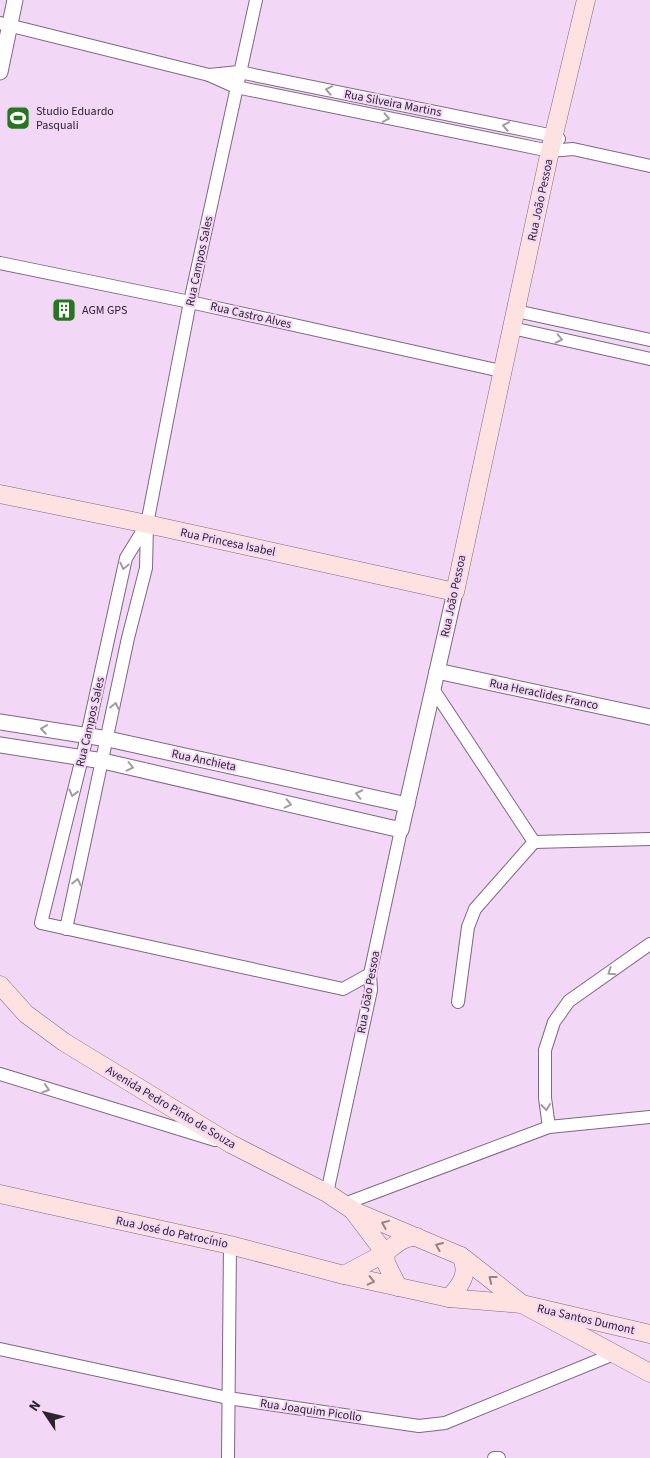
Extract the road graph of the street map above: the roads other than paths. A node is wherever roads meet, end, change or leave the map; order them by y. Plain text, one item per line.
1 (15, 0) edge
2 (256, 0) edge
3 (586, 0) edge
4 (5, 24) edge
5 (0, 72) edge
6 (239, 72) junction
7 (209, 75) junction
8 (236, 87) junction
9 (364, 97) junction
10 (362, 113) junction
11 (552, 143) junction
12 (650, 166) edge
13 (0, 263) edge
14 (190, 302) junction
15 (516, 311) junction
16 (512, 328) junction
17 (650, 340) edge
18 (650, 359) edge
19 (502, 371) junction
20 (0, 494) edge
21 (147, 524) junction
22 (454, 592) junction
23 (109, 634) junction
24 (128, 638) junction
25 (437, 671) junction
26 (433, 689) junction
27 (650, 717) edge
28 (0, 722) edge
29 (87, 736) junction
30 (108, 739) junction
31 (0, 745) edge
32 (82, 758) junction
33 (103, 761) junction
34 (254, 771) junction
35 (250, 795) junction
36 (407, 805) junction
37 (401, 830) junction
38 (650, 839) edge
39 (534, 842) junction
40 (66, 929) junction
41 (650, 944) edge
42 (370, 974) junction
43 (0, 985) edge
44 (458, 1002) dead end
45 (0, 1074) edge
46 (650, 1117) edge
47 (549, 1127) junction
48 (231, 1144) junction
49 (327, 1193) junction
50 (0, 1194) edge
51 (349, 1208) junction
52 (417, 1237) junction
53 (230, 1245) junction
54 (385, 1253) junction
55 (461, 1256) junction
56 (344, 1275) junction
57 (398, 1287) junction
58 (449, 1298) junction
59 (522, 1304) junction
60 (650, 1334) edge
61 (0, 1349) edge
62 (614, 1354) junction
63 (650, 1373) edge
64 (228, 1398) junction
65 (228, 1458) edge
66 (494, 1458) edge
67 (499, 1458) edge

1 - 4 street
2 - 6 street, Rua Campos Sales
3 - 11 main road, Rua João Pessoa
4 - 5 street
4 - 7 street, Rua Silveira Martins
6 - 7 street, Rua Silveira Martins
6 - 8 street, Rua Campos Sales
9 -> 6 street, Rua Silveira Martins
7 - 8 street, Rua Silveira Martins
8 - 10 street, Rua Silveira Martins
8 - 14 street, Rua Campos Sales
9 - 10 street
11 -> 9 street, Rua Silveira Martins
10 -> 11 street, Rua Silveira Martins
11 - 12 street, Rua Silveira Martins
11 - 15 main road, Rua João Pessoa
13 - 14 street, Rua Castro Alves
14 - 19 street, Rua Castro Alves
14 - 21 street, Rua Campos Sales
15 - 16 main road, Rua João Pessoa
15 - 17 street
16 -> 18 street
16 - 19 main road, Rua João Pessoa
19 - 22 main road, Rua João Pessoa
20 - 21 main road, Rua Princesa Isabel
21 - 22 main road, Rua Princesa Isabel
21 -> 23 street, Rua Campos Sales
21 - 24 street, Rua Campos Sales
22 - 25 street, Rua João Pessoa
23 - 24 street
23 - 29 street, Rua Campos Sales
30 -> 24 street, Rua Campos Sales
25 - 26 street, Rua João Pessoa
25 - 27 street, Rua Heraclides Franco
26 - 36 street, Rua João Pessoa
26 - 39 street
29 -> 28 street, Rua Anchieta
29 - 30 street, Rua Anchieta
29 - 32 street, Rua Campos Sales
30 - 33 street, Rua Campos Sales
30 - 34 street, Rua Anchieta
31 - 32 street, Rua Anchieta
32 - 33 street, Rua Anchieta
32 -> 40 street, Rua Campos Sales
33 -> 35 street, Rua Anchieta
40 -> 33 street, Rua Campos Sales
34 - 35 street
36 -> 34 street, Rua Anchieta
35 -> 37 street, Rua Anchieta
36 - 37 street, Rua João Pessoa
37 - 42 street, Rua João Pessoa
38 - 39 street
39 - 44 street
40 - 42 street
41 -> 47 street
42 - 49 street, Rua João Pessoa
43 - 48 main road, Avenida Pedro Pinto de Souza
45 -> 48 street
46 - 47 street
47 - 51 street
48 - 49 main road, Avenida Pedro Pinto de Souza
49 - 51 main road, Avenida Pedro Pinto de Souza
50 - 53 main road, Rua José do Patrocínio
52 -> 51 main road, Avenida Pedro Pinto de Souza
51 - 54 main road, Avenida Pedro Pinto de Souza
52 - 54 main road
55 -> 52 main road, Rua Santos Dumont
53 - 56 main road, Rua José do Patrocínio
53 - 64 street
54 - 56 main road
54 - 57 main road
55 - 58 main road
59 -> 55 main road, Rua Santos Dumont
56 -> 57 main road, Rua José do Patrocínio
57 - 58 main road, Rua Santos Dumont
58 - 59 main road, Rua Santos Dumont
59 - 60 main road, Rua Santos Dumont
59 - 62 main road
61 - 64 street, Rua Joaquim Picollo
62 - 63 main road
62 - 64 street, Rua Joaquim Picollo
64 - 65 street
66 - 67 street

